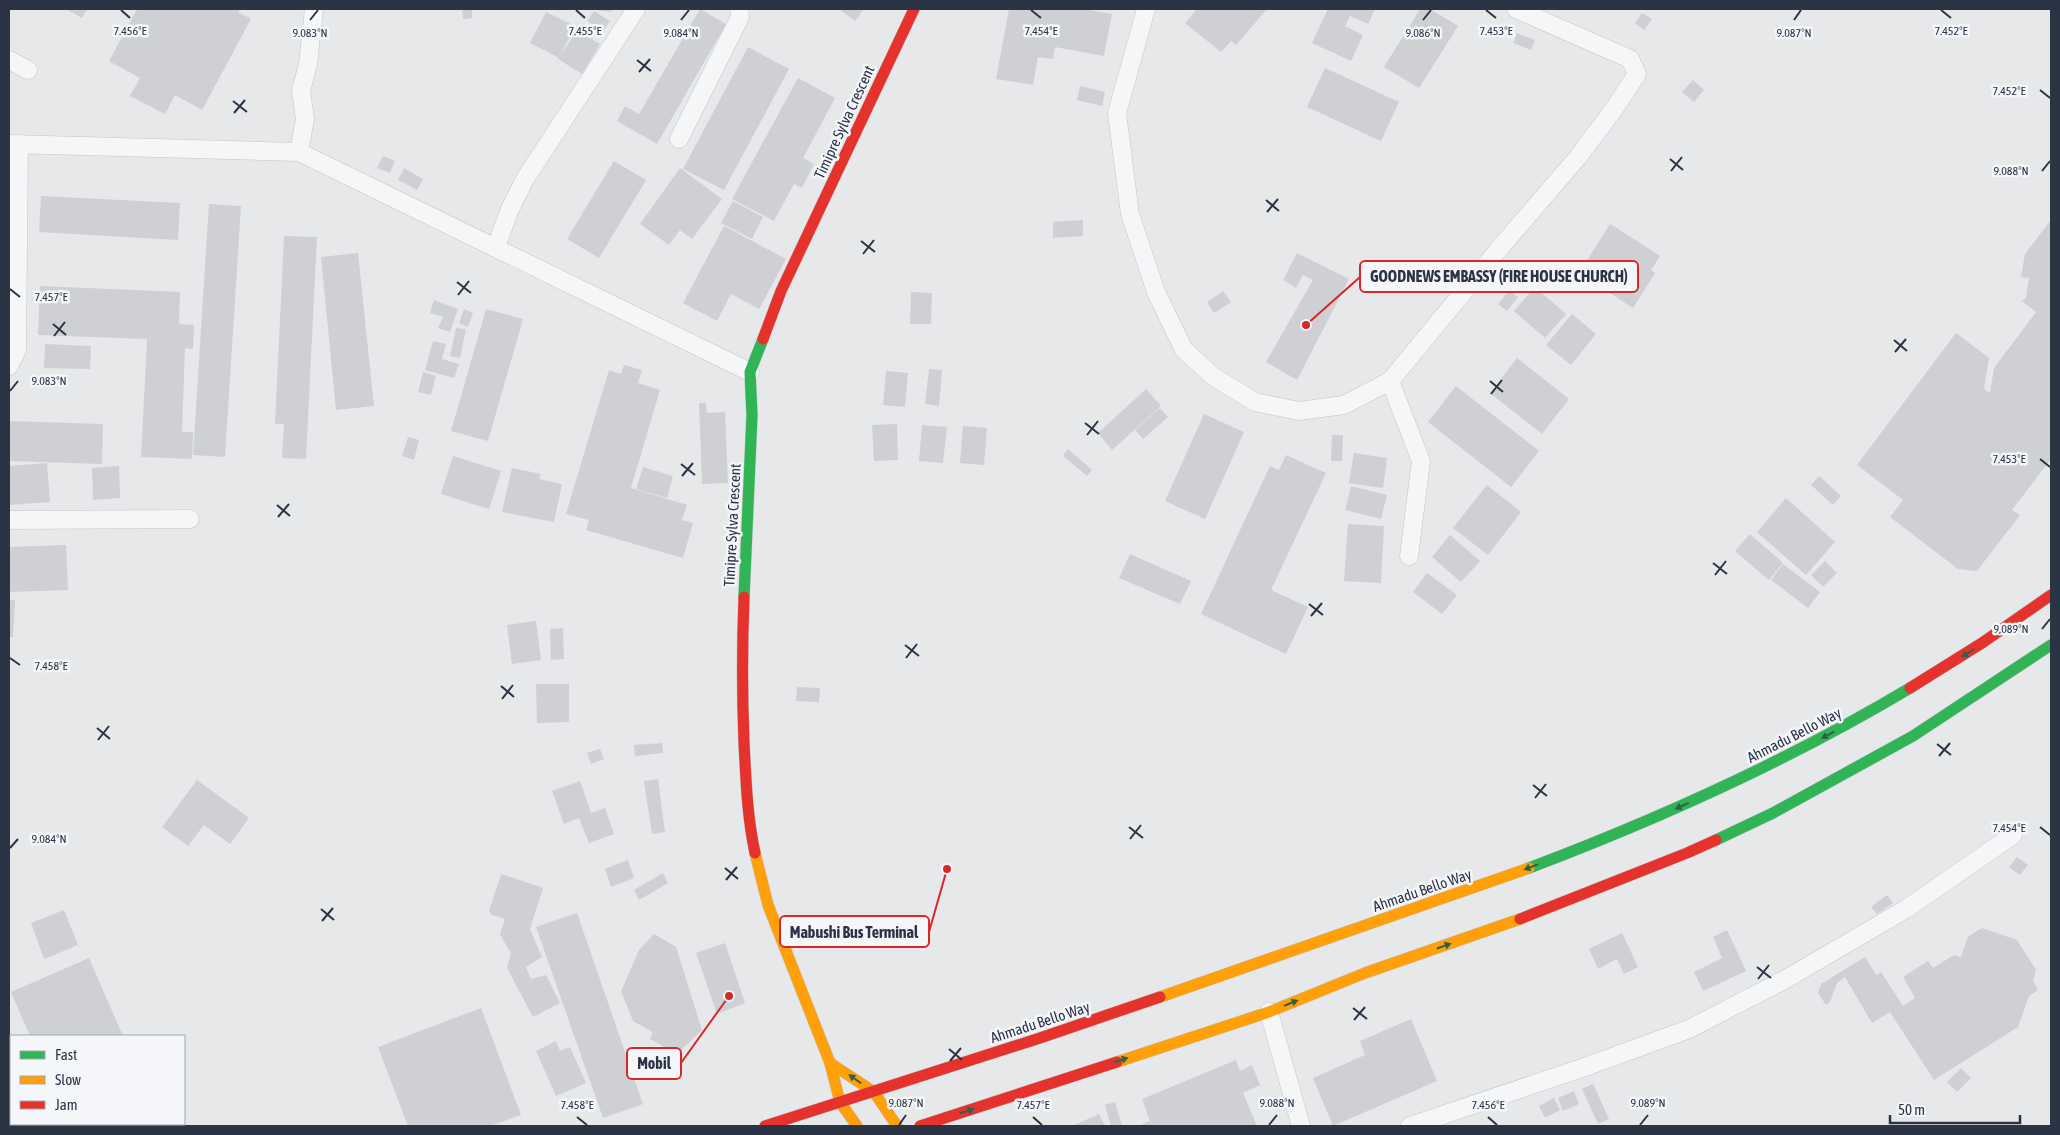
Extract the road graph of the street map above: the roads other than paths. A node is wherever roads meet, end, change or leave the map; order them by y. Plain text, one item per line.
1 (314, 9) edge
2 (636, 9) edge
3 (740, 9) edge
4 (914, 9) edge
5 (1146, 9) edge
6 (1516, 9) edge
7 (9, 60) edge
8 (28, 70) dead end
9 (679, 140) dead end
10 (14, 144) edge
11 (299, 152) junction
12 (496, 247) junction
13 (14, 255) edge
14 (9, 366) edge
15 (750, 372) junction
16 (1390, 381) junction
17 (190, 519) dead end
18 (9, 520) edge
19 (1409, 556) dead end
20 (2051, 596) edge
21 (2051, 645) edge
22 (2013, 835) dead end
23 (1269, 1012) junction
24 (830, 1062) junction
25 (874, 1092) junction
26 (840, 1102) junction
27 (765, 1126) edge
28 (857, 1126) edge
29 (897, 1126) edge
30 (920, 1126) edge
31 (1302, 1126) edge
32 (1410, 1126) edge

1 - 11 street
2 - 12 street
3 - 9 street
4 - 15 main road, Timipre Sylva Crescent
5 - 16 street
6 - 16 street
7 - 8 street
10 - 11 street
10 - 13 street
11 - 12 street
12 - 15 street
13 - 14 street
15 - 24 main road, Timipre Sylva Crescent
16 - 19 street
17 - 18 street
20 -> 25 main road, Ahmadu Bello Way
23 -> 21 main road
22 - 32 street
30 -> 23 main road
23 - 31 street
25 -> 24 main road
24 - 26 main road, Timipre Sylva Crescent
25 - 26 main road, Ahmadu Bello Way
25 - 29 main road
26 - 27 main road, Ahmadu Bello Way
26 - 28 main road, Timipre Sylva Crescent

